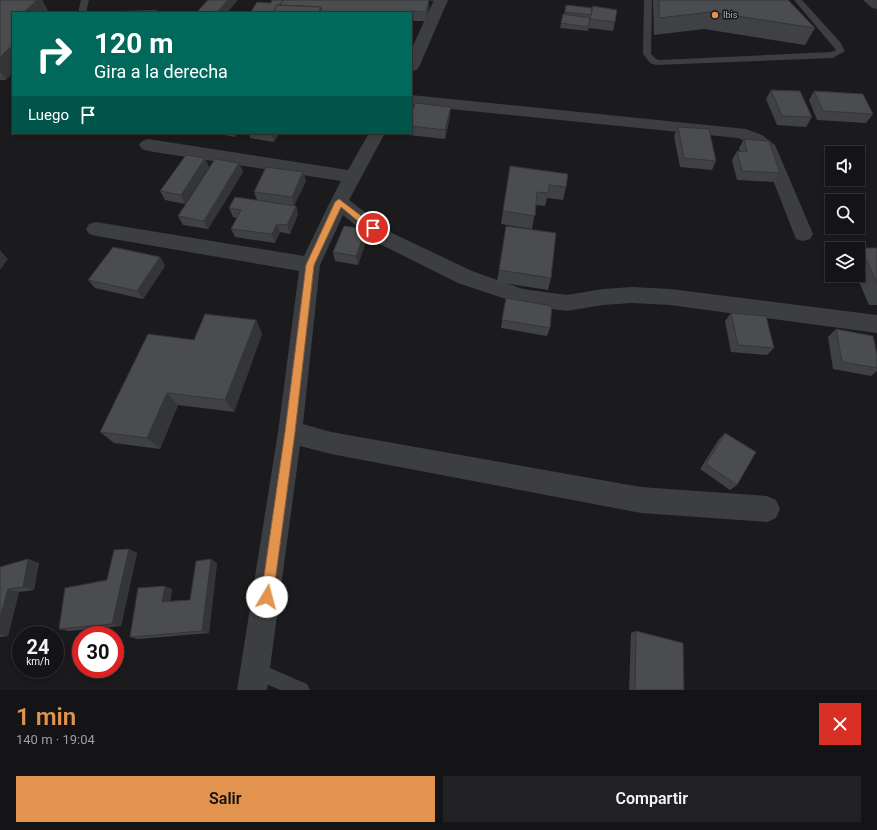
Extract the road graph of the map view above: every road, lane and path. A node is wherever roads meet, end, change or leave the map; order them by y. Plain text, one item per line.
1 (85, 0) edge
2 (441, 0) edge
3 (648, 0) edge
4 (798, 0) edge
5 (870, 0) edge
6 (877, 5) edge
7 (82, 12) edge
8 (412, 64) edge
9 (412, 100) edge
10 (376, 134) edge
11 (148, 146) dead end
12 (354, 177) junction
13 (339, 202) junction
14 (96, 229) dead end
15 (803, 234) dead end
16 (310, 265) junction
17 (877, 324) edge
18 (290, 432) junction
19 (767, 509) dead end
20 (254, 681) edge
21 (301, 690) edge

1 - 7 lane
2 - 8 street
3 - 4 lane
5 - 6 street
9 - 15 street
10 - 12 street
11 - 12 street
12 - 13 street
13 - 16 street
13 - 17 street
14 - 16 street
16 - 18 street
18 - 19 street
18 - 20 street
20 - 21 lane

